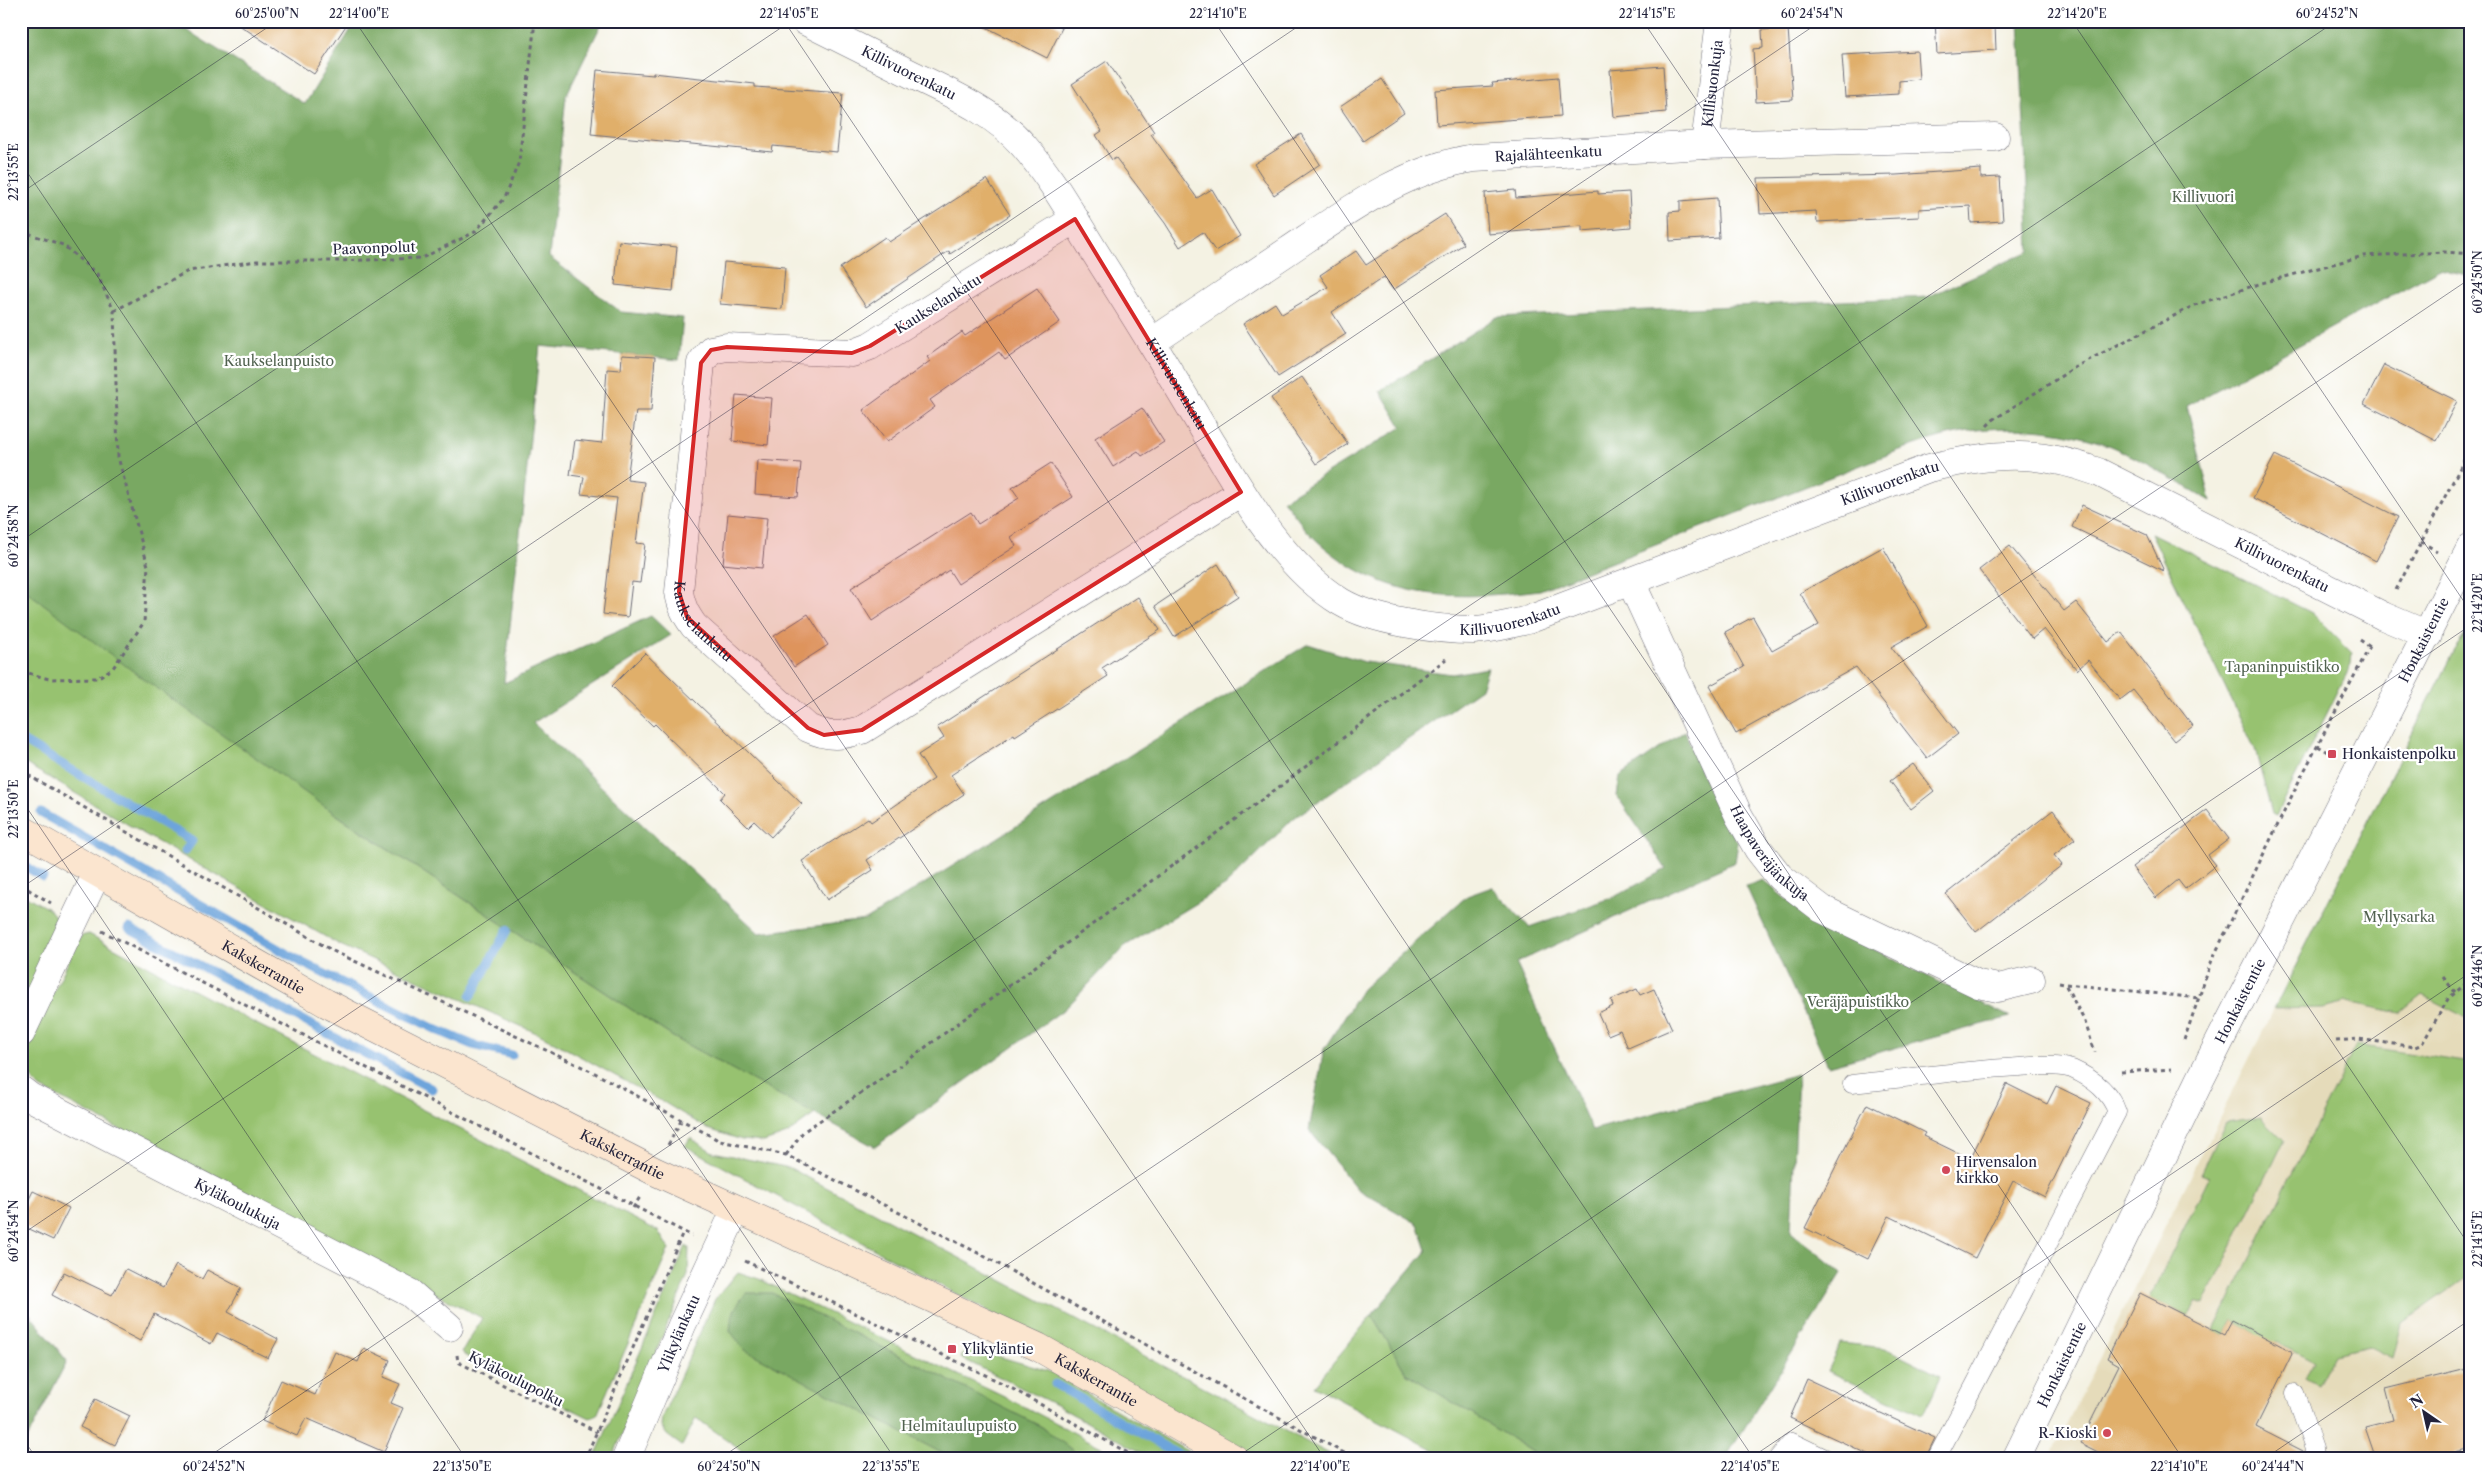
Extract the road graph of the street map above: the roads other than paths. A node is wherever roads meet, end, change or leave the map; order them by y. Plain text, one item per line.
1 (805, 21) edge
2 (1720, 21) edge
3 (834, 28) edge
4 (1995, 138) dead end
5 (1705, 145) junction
6 (1075, 219) junction
7 (1152, 342) junction
8 (1241, 492) junction
9 (2468, 560) edge
10 (1631, 582) junction
11 (2428, 635) junction
12 (21, 829) edge
13 (97, 873) junction
14 (2031, 980) road end
15 (21, 1033) edge
16 (1852, 1084) dead end
17 (21, 1090) edge
18 (736, 1209) junction
19 (449, 1327) road end
20 (2294, 1393) dead end
21 (626, 1459) edge
22 (1235, 1459) edge
23 (1777, 1459) edge
24 (1827, 1459) edge
25 (1936, 1459) edge
26 (2016, 1459) edge
27 (2314, 1459) edge

1 - 3 street, Killivuorenkatu
2 - 5 street, Killisuonkuja
3 - 6 street, Killivuorenkatu
4 - 5 street, Rajalähteenkatu
5 - 7 street, Rajalähteenkatu
6 - 7 street, Killivuorenkatu
6 - 8 street, Kaukselankatu
7 - 8 street, Killivuorenkatu
8 - 10 street, Killivuorenkatu
9 - 11 street, Honkaistentie
10 - 11 street, Killivuorenkatu
10 - 14 street, Haapaveräjänkuja
11 - 26 street, Honkaistentie
12 - 13 main road, Kakskerrantie
13 - 15 street
13 - 18 main road, Kakskerrantie
16 - 25 lane
17 - 19 street, Kyläkoulukuja
18 - 21 street, Ylikylänkatu
18 - 22 main road, Kakskerrantie
20 - 27 lane
23 - 24 lane

